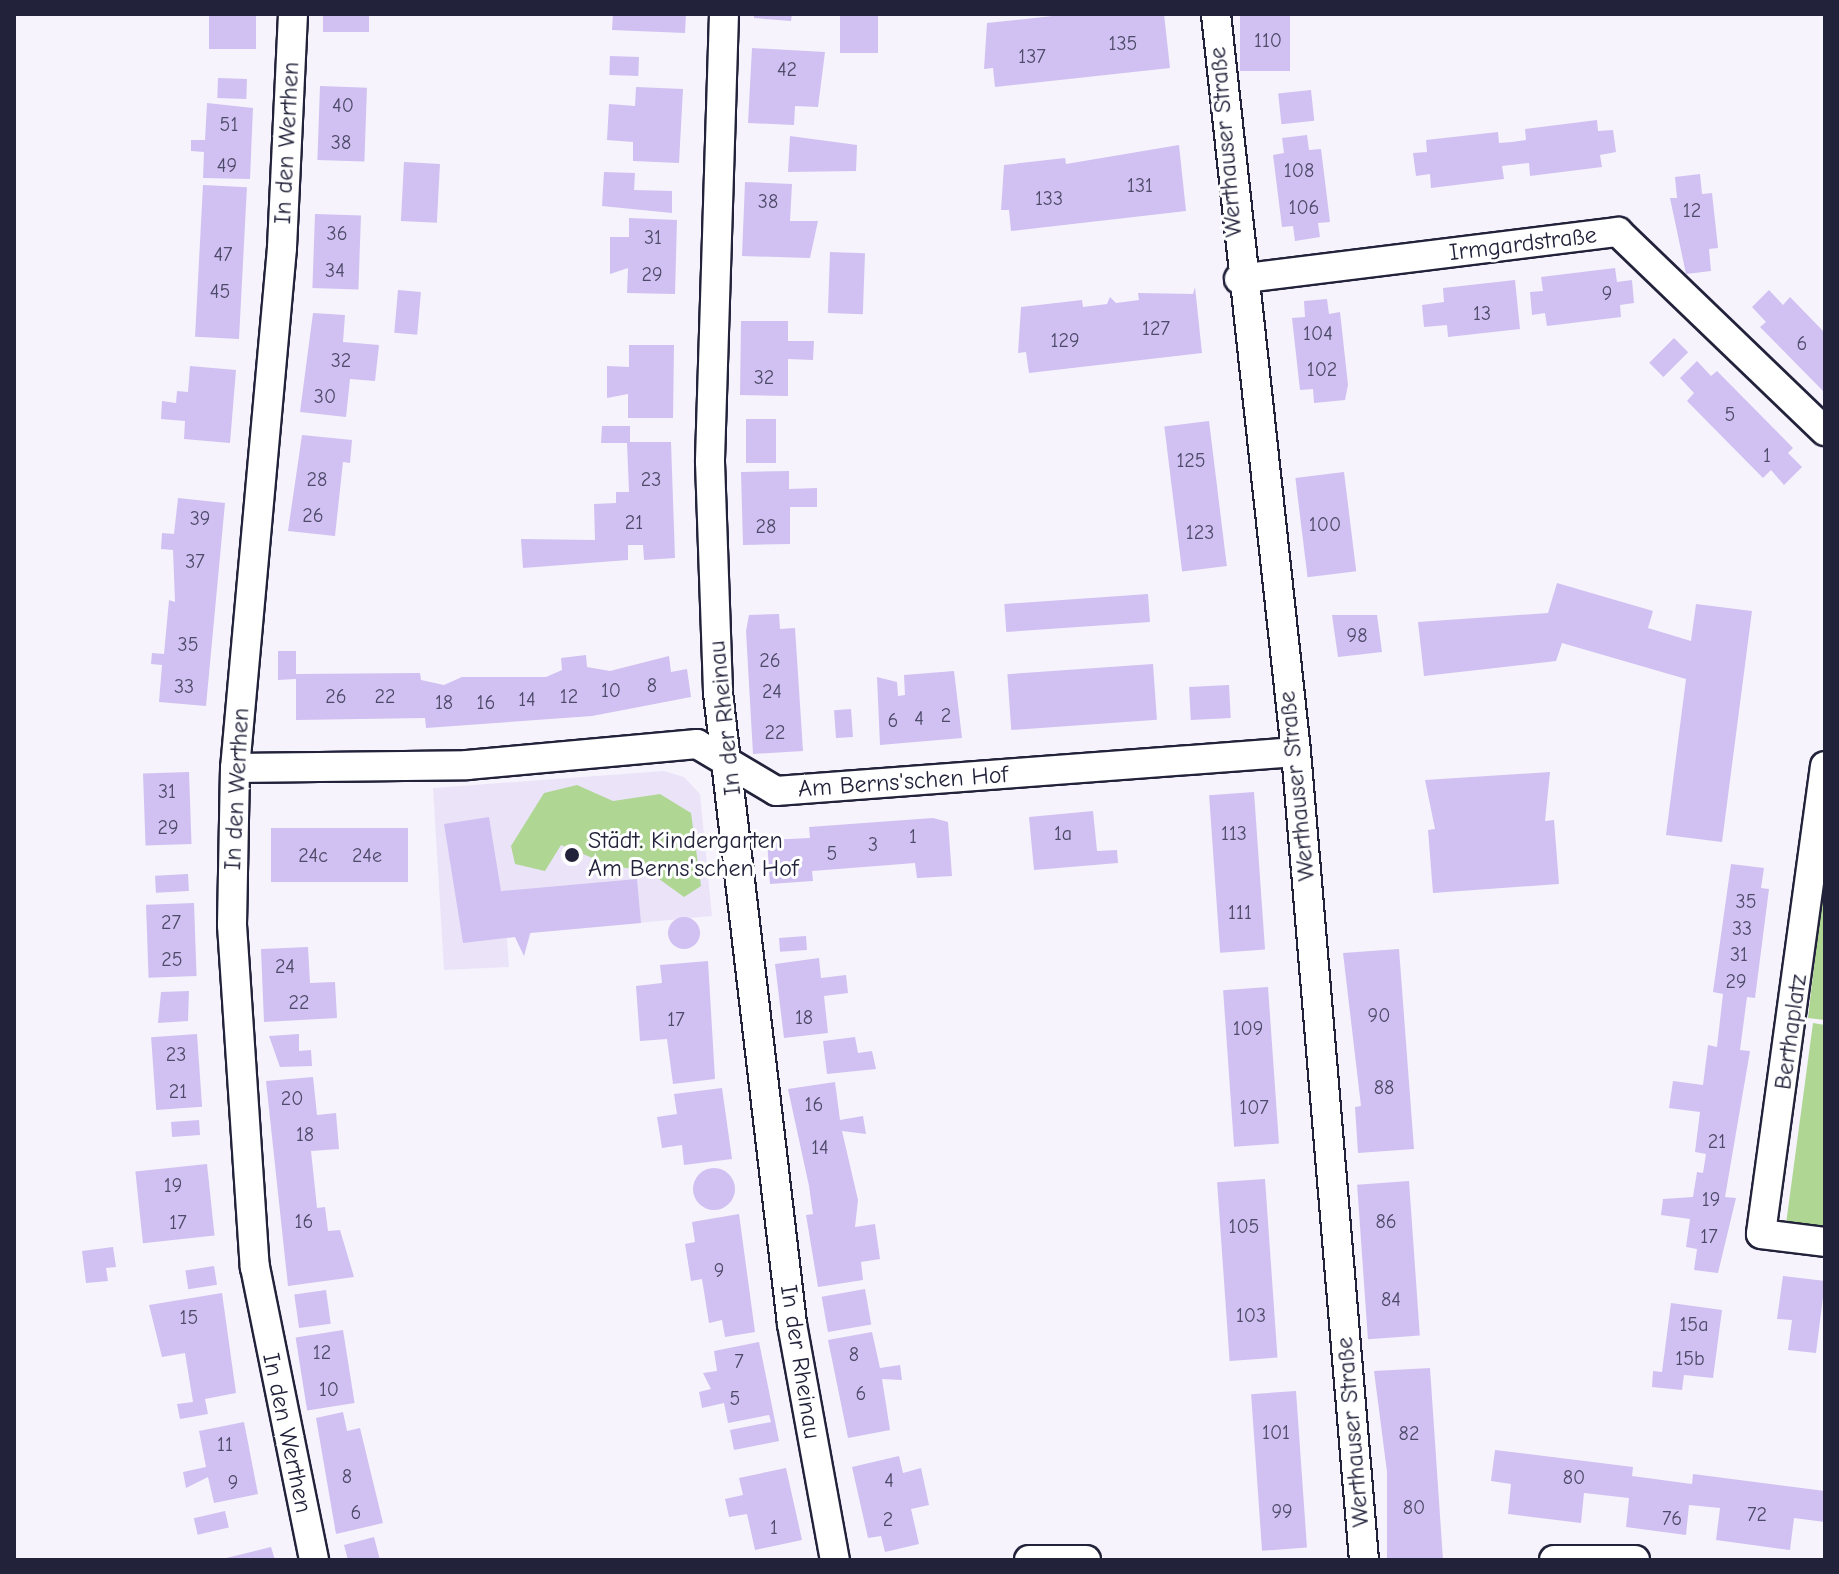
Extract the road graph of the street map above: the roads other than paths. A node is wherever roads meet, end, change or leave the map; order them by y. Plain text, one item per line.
1 (293, 14) edge
2 (724, 14) edge
3 (1216, 14) edge
4 (1239, 279) junction
5 (1825, 431) edge
6 (1296, 752) junction
7 (1825, 766) edge
8 (235, 768) junction
9 (731, 769) junction
10 (1825, 1242) edge
11 (314, 1560) edge
12 (835, 1560) edge
13 (1029, 1560) edge
14 (1086, 1560) edge
15 (1364, 1560) edge
16 (1554, 1560) edge
17 (1635, 1560) edge

1 - 8 street, In den Werthen
2 - 9 street, In der Rheinau
3 - 4 street, Werthauser Straße
4 - 5 street, Irmgardstraße
4 - 6 street, Werthauser Straße
6 - 9 street, Am Berns'schen Hof
6 - 15 street, Werthauser Straße
7 - 10 street, Berthaplatz
8 - 9 street, Am Berns'schen Hof
8 - 11 street, In den Werthen
9 - 12 street, In der Rheinau
13 - 14 street
16 - 17 street

